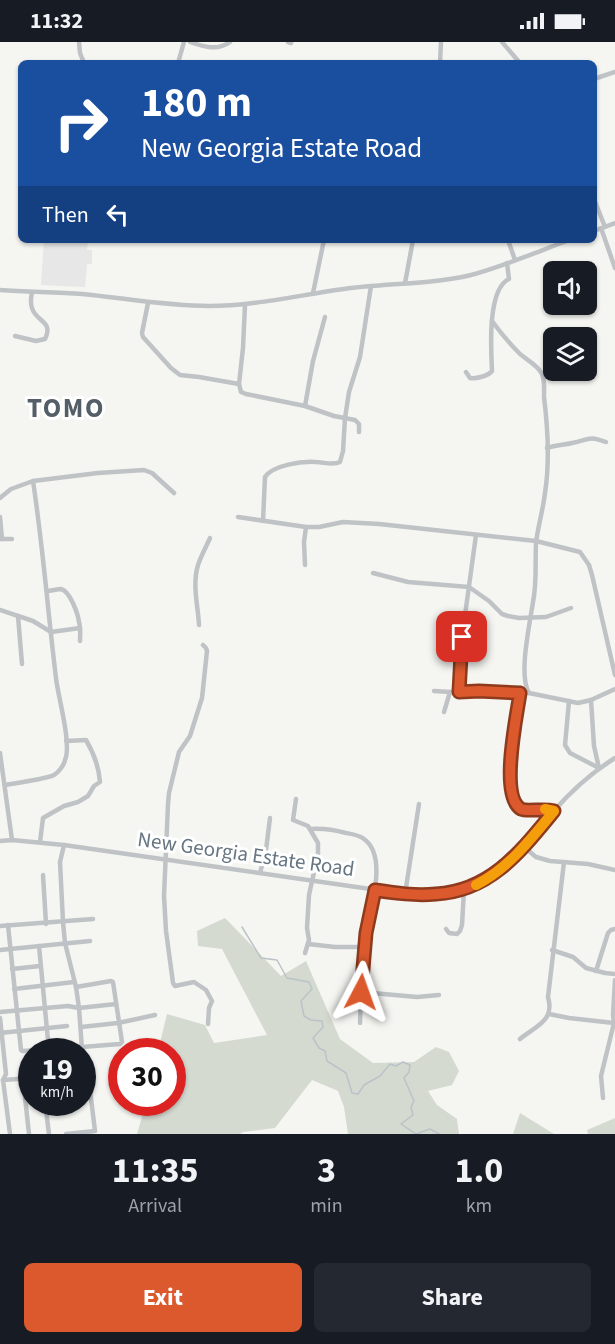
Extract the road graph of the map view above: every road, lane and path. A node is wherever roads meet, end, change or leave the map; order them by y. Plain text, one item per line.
1 (79, 42) edge
2 (184, 42) edge
3 (190, 42) edge
4 (230, 42) edge
5 (441, 42) edge
6 (502, 42) edge
7 (83, 60) edge
8 (179, 60) edge
9 (440, 60) edge
10 (517, 60) edge
11 (615, 72) edge
12 (597, 78) edge
13 (597, 208) edge
14 (615, 223) edge
15 (603, 227) junction
16 (597, 230) edge
17 (323, 243) edge
18 (412, 243) edge
19 (509, 243) edge
20 (561, 243) edge
21 (515, 260) junction
22 (507, 263) junction
23 (615, 268) edge
24 (405, 283) junction
25 (370, 285) junction
26 (0, 290) edge
27 (32, 292) junction
28 (313, 293) junction
29 (148, 303) junction
30 (245, 305) junction
31 (325, 317) dead end
32 (492, 321) junction
33 (15, 336) dead end
34 (466, 372) dead end
35 (239, 384) junction
36 (305, 406) junction
37 (345, 418) junction
38 (359, 432) dead end
39 (606, 442) dead end
40 (547, 448) junction
41 (33, 481) junction
42 (174, 493) dead end
43 (0, 498) edge
44 (0, 517) edge
45 (238, 517) dead end
46 (263, 521) junction
47 (306, 527) junction
48 (476, 535) junction
49 (210, 538) dead end
50 (1, 539) edge
51 (12, 539) dead end
52 (536, 541) junction
53 (305, 565) dead end
54 (373, 573) dead end
55 (469, 588) junction
56 (47, 591) junction
57 (571, 608) dead end
58 (0, 610) edge
59 (18, 616) junction
60 (530, 618) junction
61 (200, 625) dead end
62 (80, 628) junction
63 (51, 632) junction
64 (80, 641) dead end
65 (203, 645) dead end
66 (22, 664) dead end
67 (615, 675) edge
68 (615, 689) edge
69 (434, 691) dead end
70 (450, 692) junction
71 (459, 692) junction
72 (520, 693) junction
73 (529, 693) junction
74 (591, 700) junction
75 (569, 701) junction
76 (444, 712) dead end
77 (66, 741) junction
78 (0, 753) edge
79 (615, 758) edge
80 (599, 768) junction
81 (5, 785) junction
82 (296, 799) dead end
83 (418, 804) dead end
84 (554, 811) junction
85 (270, 818) dead end
86 (310, 829) junction
87 (12, 840) junction
88 (0, 841) edge
89 (40, 842) junction
90 (64, 844) junction
91 (524, 847) junction
92 (226, 859) dead end
93 (165, 860) junction
94 (564, 862) junction
95 (225, 867) junction
96 (615, 870) edge
97 (260, 873) junction
98 (43, 875) dead end
99 (312, 880) junction
100 (375, 890) junction
101 (464, 890) junction
102 (405, 894) junction
103 (93, 919) dead end
104 (63, 922) junction
105 (46, 924) junction
106 (8, 925) junction
107 (0, 926) edge
108 (615, 928) edge
109 (446, 929) dead end
110 (90, 941) dead end
111 (66, 943) junction
112 (308, 944) junction
113 (39, 946) junction
114 (365, 947) junction
115 (10, 949) junction
116 (0, 950) edge
117 (552, 950) junction
118 (305, 953) dead end
119 (40, 966) junction
120 (12, 969) junction
121 (596, 971) junction
122 (615, 974) edge
123 (615, 980) edge
124 (75, 984) junction
125 (42, 986) junction
126 (14, 989) junction
127 (361, 992) junction
128 (439, 995) dead end
129 (116, 1004) junction
130 (44, 1008) junction
131 (79, 1008) junction
132 (16, 1011) junction
133 (0, 1012) edge
134 (549, 1014) junction
135 (155, 1015) dead end
136 (0, 1018) edge
137 (118, 1023) junction
138 (360, 1023) dead end
139 (614, 1023) edge
140 (208, 1024) dead end
141 (67, 1026) dead end
142 (81, 1027) junction
143 (46, 1028) junction
144 (19, 1031) junction
145 (1, 1033) edge
146 (20, 1038) edge
147 (47, 1038) edge
148 (82, 1038) edge
149 (520, 1039) dead end
150 (96, 1047) edge
151 (18, 1079) edge
152 (1, 1080) edge
153 (603, 1098) dead end
154 (7, 1112) junction
155 (0, 1113) edge
156 (27, 1116) edge
157 (47, 1116) edge
158 (93, 1116) edge
159 (10, 1134) edge
160 (29, 1134) edge
161 (49, 1134) edge
162 (66, 1134) edge

1 - 7 street
2 - 8 street
3 - 4 street
5 - 9 street
6 - 10 street
11 - 12 street
13 - 15 street
14 - 15 street
15 - 16 street
15 - 23 street
17 - 28 street
18 - 24 street
19 - 21 street
20 - 21 street
21 - 22 street
22 - 24 street
22 - 32 street
24 - 25 street
25 - 28 street
25 - 37 street
26 - 27 street
27 - 29 street
27 - 33 street
28 - 30 street
29 - 30 street
29 - 35 street
30 - 35 street
31 - 36 street
32 - 34 street
32 - 40 street
35 - 36 street
36 - 37 street
37 - 38 street
37 - 46 street
39 - 40 street
40 - 52 street
41 - 42 street
41 - 43 street
41 - 56 street
44 - 50 street
45 - 46 street
46 - 47 street
47 - 48 street
47 - 53 street
48 - 52 street
48 - 55 street
49 - 61 street
50 - 51 street
52 - 60 street
52 - 67 street
54 - 55 street
55 - 60 street
55 - 71 street
56 - 62 street
56 - 63 street
57 - 60 street
58 - 59 street
59 - 63 street
59 - 66 street
60 - 73 street
62 - 63 street
62 - 64 street
63 - 77 street
65 - 93 street
68 - 74 street
69 - 70 street
70 - 71 street
70 - 76 street
71 - 72 street
72 - 73 street
72 - 84 street
73 - 75 street
74 - 75 street
74 - 80 street
75 - 80 street
77 - 81 street
77 - 89 street
78 - 81 street
79 - 80 street, New Georgia Estate Road
80 - 84 street, New Georgia Estate Road
81 - 87 street
82 - 86 street
83 - 102 street
84 - 91 street, New Georgia Estate Road
85 - 97 street
86 - 99 street
86 - 100 street
87 - 88 street, New Georgia Estate Road
87 - 89 street, New Georgia Estate Road
89 - 90 street, New Georgia Estate Road
90 - 93 street, New Georgia Estate Road
90 - 104 street
91 - 94 street
91 - 101 street, New Georgia Estate Road
92 - 95 street
93 - 95 street, New Georgia Estate Road
93 - 140 street
94 - 96 street
94 - 117 street
95 - 97 street, New Georgia Estate Road
97 - 99 street, New Georgia Estate Road
98 - 105 street
99 - 100 street, New Georgia Estate Road
99 - 112 street
100 - 102 street, New Georgia Estate Road
100 - 114 street
101 - 102 street, New Georgia Estate Road
101 - 109 street
103 - 104 street
104 - 105 street
104 - 111 street
105 - 106 street
106 - 107 street
106 - 115 street
108 - 121 street
110 - 111 street
111 - 113 street
111 - 124 street
112 - 114 street
112 - 118 street
113 - 115 street
113 - 119 street
114 - 127 street
115 - 116 street
115 - 120 street
117 - 121 street
117 - 134 street
119 - 120 street
119 - 125 street
120 - 126 street
121 - 122 street
123 - 139 street
124 - 125 street
124 - 129 street
124 - 131 street
125 - 126 street
125 - 130 street
126 - 132 street
127 - 128 street
127 - 138 street
129 - 131 street
129 - 137 street
130 - 131 street
130 - 132 street
130 - 143 street
131 - 142 street
132 - 133 street
132 - 144 street
134 - 139 street
134 - 149 street
135 - 137 street
136 - 145 street
137 - 142 street
137 - 150 street
139 - 153 street
141 - 143 street
142 - 148 street
143 - 144 street
143 - 147 street
144 - 145 street
144 - 146 street
145 - 152 street
151 - 152 street
152 - 154 street
154 - 155 street
154 - 159 street
156 - 160 street
157 - 161 street
158 - 162 street

